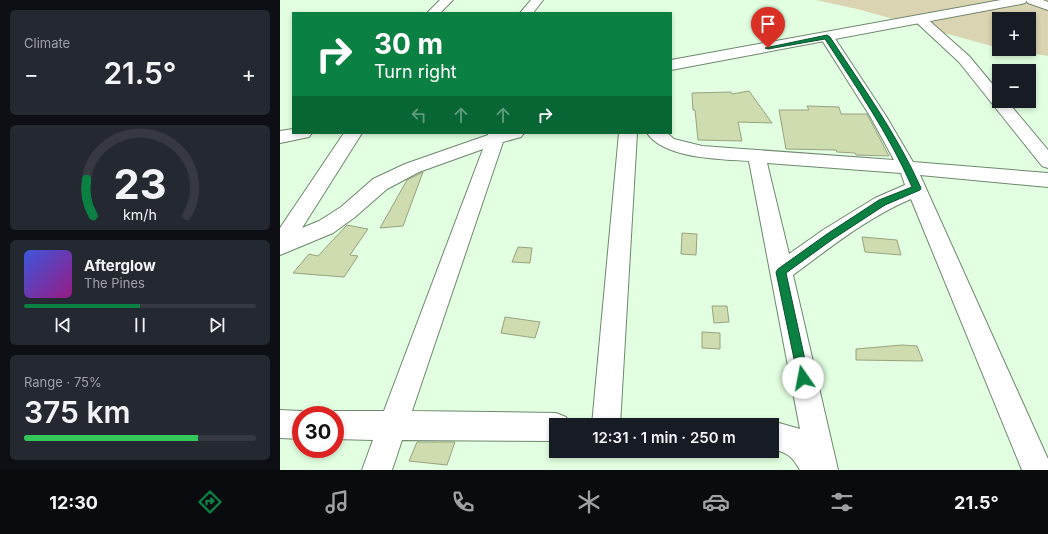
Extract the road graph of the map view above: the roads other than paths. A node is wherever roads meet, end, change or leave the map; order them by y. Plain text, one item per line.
1 (447, 0) edge
2 (537, 0) edge
3 (1021, 0) edge
4 (1032, 0) edge
5 (1048, 6) edge
6 (434, 12) edge
7 (527, 12) edge
8 (920, 19) junction
9 (827, 37) junction
10 (672, 65) edge
11 (296, 134) edge
12 (352, 134) edge
13 (628, 134) edge
14 (657, 134) edge
15 (503, 135) edge
16 (280, 137) edge
17 (757, 156) junction
18 (1048, 162) edge
19 (908, 168) junction
20 (1048, 180) edge
21 (917, 188) junction
22 (280, 245) edge
23 (781, 272) junction
24 (607, 418) edge
25 (280, 424) edge
26 (292, 424) edge
27 (344, 425) edge
28 (394, 425) junction
29 (549, 427) edge
30 (779, 436) edge
31 (377, 470) edge
32 (817, 470) edge
33 (823, 470) edge
34 (1037, 470) edge

1 - 6 street
2 - 7 street
3 - 8 main road
4 - 5 street
8 - 9 main road
8 - 18 street
9 - 10 main road
9 - 19 street
11 - 16 main road
12 - 22 street
13 - 24 street
14 - 17 street
15 - 22 street
15 - 28 street
17 - 19 street
17 - 23 street
19 - 20 street
19 - 21 street
21 - 23 street
21 - 34 street
23 - 33 street
25 - 26 street
27 - 28 street
28 - 29 street
28 - 31 street
30 - 32 street

